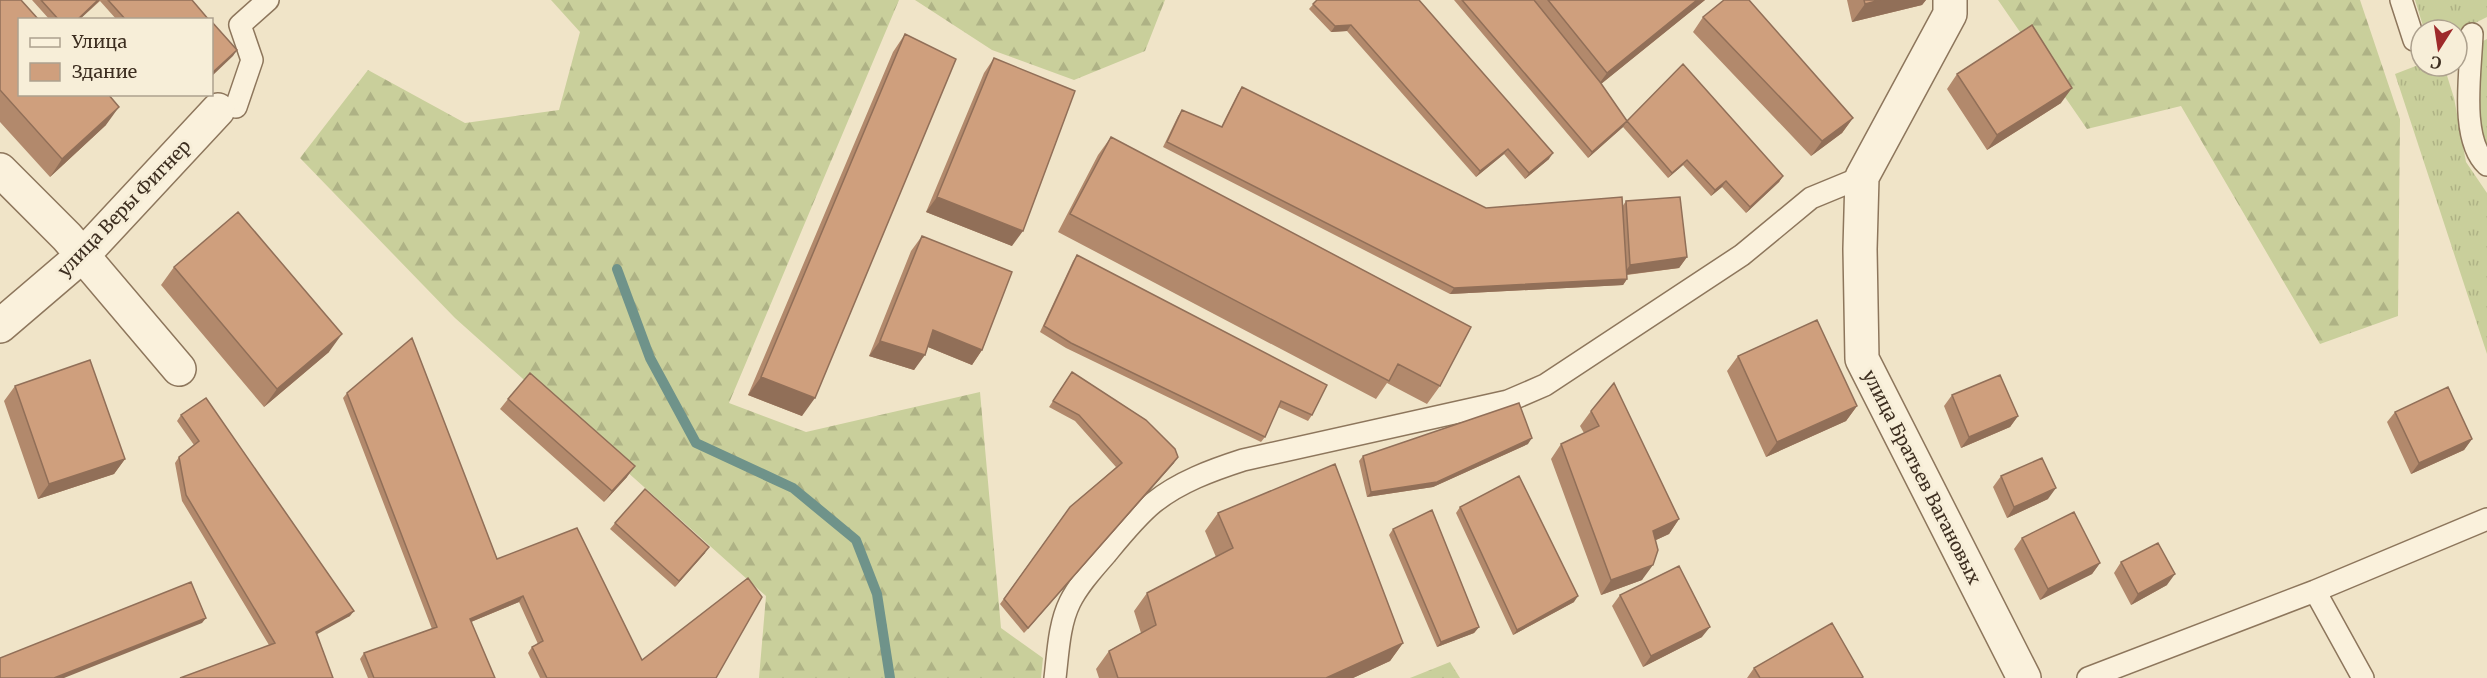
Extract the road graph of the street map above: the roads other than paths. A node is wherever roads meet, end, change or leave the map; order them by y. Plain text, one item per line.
1 (268, 0) edge
2 (1950, 0) edge
3 (2401, 0) edge
4 (2409, 25) edge
5 (2472, 34) edge
6 (227, 108) joint
7 (2487, 165) edge
8 (0, 170) edge
9 (1862, 177) junction
10 (83, 255) junction
11 (0, 326) edge
12 (179, 369) dead end
13 (2487, 519) edge
14 (2315, 591) junction
15 (1054, 678) edge
16 (2024, 678) edge
17 (2088, 678) edge
18 (2363, 678) edge

1 - 6 lane
2 - 9 street, улица Братьев Вагановых
3 - 4 lane
5 - 7 lane
6 - 10 street, улица Веры Фигнер
8 - 10 street
9 - 15 lane
9 - 16 street, улица Братьев Вагановых
10 - 11 street, улица Веры Фигнер
10 - 12 street
13 - 14 lane
14 - 17 lane
14 - 18 lane

